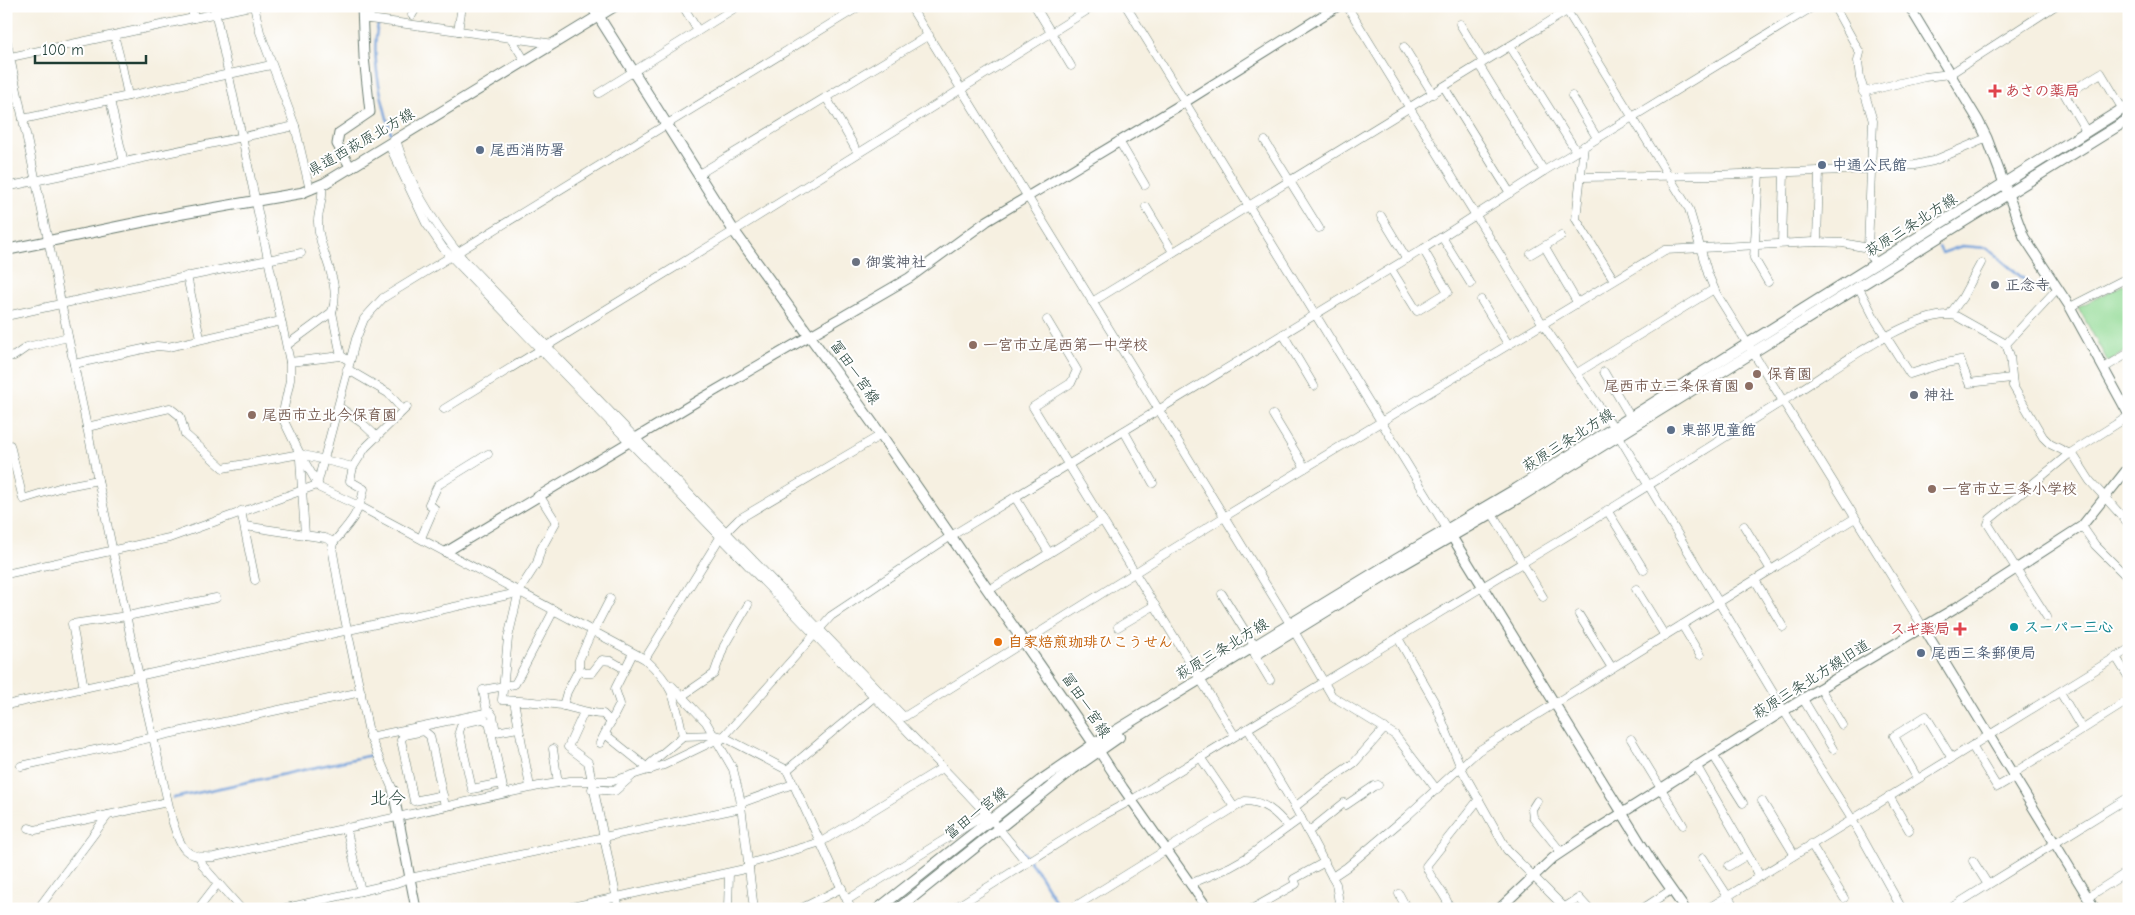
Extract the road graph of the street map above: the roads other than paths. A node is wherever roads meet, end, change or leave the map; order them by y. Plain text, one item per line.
1 (191, 6) edge
2 (250, 6) edge
3 (254, 6) edge
4 (362, 6) edge
5 (371, 6) edge
6 (417, 6) edge
7 (462, 6) edge
8 (592, 6) edge
9 (615, 6) edge
10 (683, 6) edge
11 (738, 6) edge
12 (860, 6) edge
13 (910, 6) edge
14 (1035, 6) edge
15 (1094, 6) edge
16 (1126, 6) edge
17 (1338, 6) edge
18 (1347, 6) edge
19 (1575, 6) edge
20 (1814, 6) edge
21 (1834, 6) edge
22 (1909, 6) edge
23 (2055, 6) edge
24 (1565, 9) edge
25 (215, 10) edge
26 (412, 15) dead end
27 (599, 16) junction
28 (194, 18) junction
29 (366, 19) junction
30 (1460, 24) dead end
31 (458, 31) junction
32 (698, 31) junction
33 (1051, 32) junction
34 (114, 35) junction
35 (929, 35) junction
36 (6, 38) edge
37 (512, 38) junction
38 (554, 44) junction
39 (1510, 46) junction
40 (1404, 47) dead end
41 (8, 58) edge
42 (524, 62) junction
43 (1481, 64) junction
44 (271, 65) junction
45 (1071, 66) dead end
46 (634, 72) junction
47 (1950, 74) junction
48 (228, 75) junction
49 (1444, 87) junction
50 (961, 90) junction
51 (1863, 92) junction
52 (598, 93) dead end
53 (1433, 94) junction
54 (128, 96) junction
55 (1572, 96) dead end
56 (826, 98) junction
57 (110, 100) junction
58 (1185, 102) junction
59 (2126, 106) edge
60 (1410, 108) junction
61 (1632, 117) junction
62 (23, 119) junction
63 (2129, 119) edge
64 (667, 124) junction
65 (295, 126) junction
66 (2086, 132) junction
67 (242, 137) junction
68 (1597, 138) junction
69 (1987, 138) junction
70 (1119, 141) junction
71 (1265, 141) dead end
72 (393, 142) junction
73 (1584, 146) junction
74 (1576, 151) junction
75 (858, 153) junction
76 (124, 163) junction
77 (351, 168) junction
78 (1871, 169) junction
79 (1544, 171) junction
80 (1818, 171) junction
81 (1784, 172) junction
82 (1759, 173) junction
83 (699, 174) junction
84 (1668, 176) junction
85 (1581, 177) junction
86 (36, 180) junction
87 (1291, 180) junction
88 (322, 185) junction
89 (6, 186) edge
90 (1145, 186) dead end
91 (2006, 189) junction
92 (310, 190) junction
93 (1510, 193) junction
94 (1028, 197) junction
95 (255, 201) junction
96 (1250, 206) junction
97 (1146, 207) dead end
98 (1477, 215) junction
99 (1381, 216) dead end
100 (1319, 228) dead end
101 (734, 231) junction
102 (1562, 236) dead end
103 (1442, 237) junction
104 (49, 241) junction
105 (1817, 242) junction
106 (1782, 243) junction
107 (1756, 245) junction
108 (1545, 247) junction
109 (1700, 248) junction
110 (1868, 248) junction
111 (1423, 249) junction
112 (6, 250) edge
113 (1173, 252) junction
114 (301, 253) dead end
115 (454, 254) junction
116 (1531, 254) dead end
117 (1406, 259) junction
118 (268, 260) junction
119 (1981, 263) dead end
120 (1875, 265) junction
121 (1391, 269) junction
122 (187, 276) junction
123 (2129, 277) edge
124 (1614, 280) junction
125 (1768, 282) dead end
126 (1471, 284) dead end
127 (1858, 286) junction
128 (1714, 289) junction
129 (2057, 289) junction
130 (1481, 300) dead end
131 (1092, 302) junction
132 (1577, 302) junction
133 (61, 304) junction
134 (2070, 307) junction
135 (332, 312) junction
136 (1316, 314) junction
137 (1950, 314) junction
138 (6, 316) edge
139 (1047, 320) dead end
140 (281, 321) junction
141 (1542, 323) junction
142 (1283, 334) junction
143 (810, 335) junction
144 (68, 337) junction
145 (200, 338) junction
146 (1886, 338) junction
147 (1508, 344) junction
148 (2006, 344) junction
149 (287, 345) junction
150 (542, 347) junction
151 (1750, 348) junction
152 (2129, 353) edge
153 (341, 356) junction
154 (6, 357) edge
155 (290, 362) junction
156 (74, 364) junction
157 (349, 365) junction
158 (2104, 368) junction
159 (1604, 372) dead end
160 (1577, 373) junction
161 (2011, 378) junction
162 (1314, 386) dead end
163 (1782, 401) junction
164 (339, 407) junction
165 (444, 409) dead end
166 (1158, 409) junction
167 (1273, 415) dead end
168 (2129, 416) edge
169 (1631, 418) junction
170 (1381, 421) junction
171 (87, 427) junction
172 (1124, 431) junction
173 (1616, 432) junction
174 (881, 435) junction
175 (377, 437) junction
176 (632, 440) junction
177 (6, 445) edge
178 (300, 454) junction
179 (488, 454) dead end
180 (2069, 454) junction
181 (324, 461) junction
182 (1069, 464) junction
183 (352, 467) junction
184 (2129, 467) edge
185 (1305, 468) junction
186 (98, 480) junction
187 (1153, 483) dead end
188 (317, 485) junction
189 (1648, 485) junction
190 (304, 489) junction
191 (540, 495) junction
192 (1015, 497) junction
193 (2106, 499) junction
194 (361, 506) junction
195 (1608, 510) junction
196 (241, 511) junction
197 (1492, 513) junction
198 (1224, 517) junction
199 (1855, 518) junction
200 (1103, 520) junction
201 (2129, 524) edge
202 (245, 526) junction
203 (1744, 526) dead end
204 (2082, 526) junction
205 (1449, 533) junction
206 (305, 535) junction
207 (723, 535) junction
208 (951, 536) junction
209 (421, 538) junction
210 (334, 542) junction
211 (114, 550) junction
212 (446, 552) junction
213 (1049, 553) junction
214 (1522, 563) junction
215 (2017, 569) junction
216 (1644, 570) dead end
217 (1771, 570) junction
218 (6, 574) edge
219 (1136, 574) junction
220 (2129, 579) edge
221 (255, 580) dead end
222 (1755, 580) junction
223 (1482, 586) junction
224 (1636, 589) dead end
225 (989, 590) junction
226 (519, 592) junction
227 (1222, 594) dead end
228 (1543, 597) dead end
229 (216, 598) dead end
230 (610, 599) dead end
231 (1719, 602) junction
232 (748, 605) dead end
233 (1155, 605) junction
234 (554, 610) junction
235 (1579, 615) dead end
236 (127, 616) junction
237 (2047, 617) dead end
238 (1682, 625) junction
239 (1118, 627) dead end
240 (1783, 627) dead end
241 (1923, 627) junction
242 (1292, 628) junction
243 (348, 631) junction
244 (593, 631) junction
245 (816, 632) junction
246 (1665, 636) junction
247 (1398, 638) junction
248 (1025, 642) junction
249 (2129, 649) edge
250 (1255, 651) junction
251 (633, 653) junction
252 (1700, 655) dead end
253 (2116, 657) junction
254 (645, 659) junction
255 (579, 668) junction
256 (1612, 668) junction
257 (625, 669) junction
258 (660, 672) junction
259 (140, 675) junction
260 (2129, 678) edge
261 (1270, 680) dead end
262 (1202, 683) junction
263 (1324, 683) junction
264 (503, 685) junction
265 (84, 688) junction
266 (1820, 688) junction
267 (361, 692) junction
268 (2060, 692) junction
269 (682, 696) junction
270 (874, 697) junction
271 (1803, 699) junction
272 (2129, 700) edge
273 (514, 701) junction
274 (1554, 703) junction
275 (6, 705) edge
276 (563, 706) junction
277 (1784, 711) junction
278 (487, 712) junction
279 (584, 712) junction
280 (611, 722) junction
281 (1842, 725) dead end
282 (518, 728) junction
283 (1385, 728) junction
284 (1248, 729) junction
285 (2082, 729) junction
286 (605, 734) junction
287 (1990, 735) junction
288 (370, 736) junction
289 (683, 736) junction
290 (1235, 736) junction
291 (154, 737) junction
292 (718, 739) junction
293 (1631, 739) dead end
294 (600, 742) dead end
295 (1972, 746) junction
296 (1097, 748) junction
297 (553, 749) dead end
298 (1833, 749) dead end
299 (1713, 755) junction
300 (1200, 757) junction
301 (1952, 758) junction
302 (1696, 765) junction
303 (21, 766) dead end
304 (942, 768) junction
305 (1461, 768) junction
306 (650, 770) junction
307 (787, 770) junction
308 (2013, 775) junction
309 (1918, 778) junction
310 (502, 783) junction
311 (558, 783) junction
312 (793, 784) junction
313 (591, 785) junction
314 (1378, 785) dead end
315 (530, 787) junction
316 (1661, 788) junction
317 (393, 790) joint
318 (1437, 790) junction
319 (504, 793) junction
320 (443, 796) junction
321 (1889, 796) junction
322 (2129, 797) edge
323 (1479, 798) junction
324 (1132, 800) junction
325 (1762, 800) dead end
326 (167, 802) junction
327 (1537, 802) dead end
328 (1742, 803) dead end
329 (741, 805) junction
330 (445, 806) junction
331 (1234, 807) junction
332 (1295, 807) junction
333 (1622, 814) junction
334 (108, 815) junction
335 (398, 816) junction
336 (1301, 818) junction
337 (1852, 819) junction
338 (992, 821) junction
339 (1683, 825) dead end
340 (1288, 827) junction
341 (28, 828) dead end
342 (346, 828) junction
343 (1909, 830) dead end
344 (1308, 832) junction
345 (603, 837) junction
346 (821, 842) junction
347 (1811, 844) junction
348 (2055, 844) junction
349 (1166, 849) junction
350 (1561, 852) junction
351 (1794, 854) junction
352 (1747, 855) junction
353 (200, 858) junction
354 (1703, 858) dead end
355 (1029, 862) junction
356 (1324, 862) junction
357 (1973, 862) dead end
358 (749, 866) junction
359 (1729, 866) dead end
360 (2129, 871) edge
361 (729, 873) junction
362 (1533, 876) junction
363 (1760, 876) junction
364 (1332, 877) junction
365 (410, 878) junction
366 (1987, 883) junction
367 (217, 884) junction
368 (1190, 884) junction
369 (842, 888) junction
370 (1671, 890) junction
371 (361, 891) junction
372 (1399, 894) dead end
373 (1728, 896) junction
374 (2088, 897) junction
375 (616, 898) junction
376 (1844, 898) dead end
377 (847, 900) junction
378 (1565, 908) edge
379 (1712, 908) edge
380 (38, 909) edge
381 (198, 909) edge
382 (236, 909) edge
383 (241, 909) edge
384 (282, 909) edge
385 (416, 909) edge
386 (563, 909) edge
387 (618, 909) edge
388 (728, 909) edge
389 (754, 909) edge
390 (800, 909) edge
391 (851, 909) edge
392 (878, 909) edge
393 (898, 909) edge
394 (953, 909) edge
395 (1071, 909) edge
396 (1208, 909) edge
397 (1252, 909) edge
398 (1340, 909) edge
399 (1408, 909) edge
400 (1450, 909) edge
401 (1499, 909) edge
402 (1589, 909) edge
403 (1642, 909) edge
404 (1685, 909) edge
405 (1736, 909) edge
406 (1902, 909) edge
407 (1948, 909) edge
408 (2095, 909) edge

1 - 28 street
2 - 25 street
3 - 44 street
4 - 29 street
5 - 29 street
6 - 26 street
7 - 31 street
8 - 27 main road, 冨田一宮線
9 - 27 main road, 県道西萩原北方線
10 - 32 street
11 - 32 street
12 - 64 street
13 - 35 street
14 - 33 street
15 - 33 street
16 - 58 street
17 - 58 street
18 - 60 street
19 - 24 street
20 - 61 street
21 - 51 street
22 - 47 street
23 - 47 street
24 - 39 street
24 - 61 street
25 - 28 street
25 - 48 street
27 - 38 main road, 県道西萩原北方線
27 - 46 main road, 冨田一宮線
28 - 34 street
29 - 31 street
29 - 77 street
30 - 43 street
31 - 37 street
32 - 46 street
33 - 45 street
33 - 50 street
34 - 41 street
34 - 54 street
35 - 50 street
35 - 56 street
36 - 41 street
37 - 38 street
37 - 42 street
38 - 42 main road, 県道西萩原北方線
39 - 43 street
39 - 74 street
40 - 53 street
41 - 62 street
42 - 72 main road, 県道西萩原北方線
43 - 49 street
43 - 79 street
44 - 48 street
44 - 65 street
46 - 52 street
46 - 64 main road, 冨田一宮線
47 - 51 street
47 - 69 street
48 - 54 street
48 - 67 street
49 - 53 street
49 - 93 street
50 - 75 street
50 - 94 street
51 - 78 street
53 - 60 street
54 - 57 street
55 - 68 street
56 - 75 street
56 - 83 street
57 - 62 street
57 - 76 street
58 - 70 street
58 - 96 street
59 - 66 main road, 萩原三条北方線
59 - 66 street
60 - 87 street
60 - 98 street
61 - 68 street
61 - 84 street
62 - 86 street
63 - 91 main road, 萩原三条北方線
64 - 83 main road, 冨田一宮線
64 - 115 street
65 - 67 street
65 - 92 street
66 - 91 main road, 萩原三条北方線
67 - 76 street
67 - 95 street
68 - 73 street
69 - 78 street
69 - 91 street
70 - 90 street
70 - 94 street
71 - 87 street
72 - 77 main road, 県道西萩原北方線
72 - 115 street
73 - 74 street
73 - 85 street
74 - 79 street
75 - 101 street
76 - 86 street
77 - 88 main road, 県道西萩原北方線
78 - 80 street
78 - 110 street
79 - 93 street
80 - 81 street
80 - 105 street
81 - 82 street
81 - 106 street
82 - 84 street
82 - 107 street
83 - 101 main road, 冨田一宮線
84 - 85 street
84 - 109 street
85 - 124 street
86 - 89 street
86 - 104 street
87 - 96 street
87 - 100 street
88 - 92 main road, 県道西萩原北方線
88 - 135 street
91 - 120 main road, 萩原三条北方線
91 - 127 main road, 萩原三条北方線
91 - 129 street
92 - 95 main road, 県道西萩原北方線
93 - 98 street
94 - 131 street
94 - 143 street
95 - 104 main road, 県道西萩原北方線
95 - 118 street
96 - 113 street
96 - 136 street
97 - 113 street
98 - 103 street
98 - 141 street
99 - 117 street
101 - 143 main road, 冨田一宮線
101 - 150 street
102 - 108 street
103 - 111 street
103 - 126 street
104 - 112 main road, 県道西萩原北方線
104 - 133 street
105 - 106 street
105 - 110 street
106 - 107 street
107 - 109 street
107 - 125 street
108 - 116 street
108 - 132 street
109 - 124 street
109 - 128 street
110 - 120 street
111 - 117 street
111 - 121 street
113 - 131 street
114 - 118 street
115 - 150 street
115 - 157 street
117 - 121 street
118 - 122 street
118 - 140 street
119 - 137 street
120 - 151 main road, 萩原三条北方線
121 - 136 street
122 - 133 street
122 - 145 street
123 - 134 street
124 - 132 street
127 - 146 street
127 - 151 main road, 萩原三条北方線
128 - 151 street
128 - 160 street
129 - 134 street
129 - 148 street
130 - 147 street
131 - 166 street
132 - 141 street
133 - 138 street
133 - 144 street
134 - 158 street
135 - 149 street
135 - 153 street
136 - 142 street
136 - 170 street
137 - 146 street
137 - 148 street
139 - 182 street
140 - 145 street
140 - 149 street
141 - 147 street
141 - 160 street
142 - 162 street
142 - 166 street
143 - 174 main road, 冨田一宮線
143 - 176 street
144 - 154 street
144 - 156 street
145 - 156 street
146 - 161 street
146 - 163 street
147 - 170 street
148 - 161 street
149 - 155 street
150 - 165 street
150 - 176 street
151 - 163 street
151 - 169 main road, 萩原三条北方線
151 - 173 main road, 萩原三条北方線
152 - 158 street
153 - 155 street
153 - 157 street
155 - 178 street
156 - 171 street
157 - 164 street
157 - 175 street
158 - 168 street
159 - 169 street
160 - 173 street
161 - 180 street
163 - 189 street
163 - 199 street
164 - 175 street
164 - 181 street
166 - 172 street
166 - 198 street
167 - 185 street
168 - 180 street
169 - 173 main road, 萩原三条北方線
170 - 185 street
170 - 205 street
171 - 178 street
171 - 186 street
172 - 182 street
172 - 187 street
173 - 189 street
173 - 197 main road, 萩原三条北方線
173 - 205 main road, 萩原三条北方線
174 - 207 street
174 - 208 main road, 冨田一宮線
175 - 183 street
176 - 191 street
176 - 207 street
177 - 186 street
178 - 181 street
178 - 188 street
178 - 190 street
179 - 209 street
180 - 193 street
180 - 215 street
181 - 183 street
181 - 188 street
182 - 192 street
182 - 200 street
183 - 194 street
184 - 193 street, 萩原三条北方線旧道
185 - 198 street
186 - 211 street
188 - 190 street
188 - 194 street
189 - 195 street
189 - 231 street
190 - 196 street
190 - 206 street
191 - 212 street
191 - 226 street
192 - 208 street
192 - 213 street
193 - 201 street
193 - 204 street, 萩原三条北方線旧道
194 - 209 street
194 - 210 street
195 - 214 street
195 - 216 street
196 - 202 street
196 - 211 street
197 - 205 main road, 萩原三条北方線
197 - 214 street
198 - 219 street
198 - 242 street
199 - 217 street
199 - 241 street
200 - 213 street
200 - 219 street
202 - 206 street
202 - 221 street
203 - 217 street
204 - 215 street, 萩原三条北方線旧道
204 - 220 street
205 - 223 street
205 - 242 main road, 萩原三条北方線
206 - 210 street
207 - 245 street
207 - 254 street
208 - 225 main road, 冨田一宮線
208 - 245 street
209 - 212 street
210 - 243 street
211 - 218 street
211 - 236 street
212 - 226 street
213 - 225 street
214 - 223 street
214 - 228 street
215 - 237 street
215 - 241 street, 萩原三条北方線旧道
217 - 222 street
219 - 233 street
219 - 248 street
222 - 231 street
222 - 240 street
223 - 247 street
223 - 274 street
224 - 246 street
225 - 248 main road, 冨田一宮線
226 - 234 street
226 - 243 street
226 - 264 street
227 - 250 street
229 - 236 street
230 - 244 street
231 - 238 street
231 - 277 street
232 - 269 street
233 - 239 street
233 - 262 street
234 - 244 street
234 - 264 street
235 - 256 street
236 - 259 street
236 - 265 street
238 - 246 street
238 - 252 street
241 - 266 street, 萩原三条北方線旧道
241 - 287 street
242 - 250 main road, 萩原三条北方線
242 - 263 street
243 - 259 street
243 - 267 street
244 - 251 street
244 - 255 street
245 - 248 street
245 - 270 street
245 - 292 street
246 - 256 street
247 - 263 street
247 - 305 street
248 - 296 main road, 冨田一宮線
249 - 253 street
250 - 261 street
250 - 262 main road, 萩原三条北方線
251 - 254 street
251 - 257 street
253 - 260 street
253 - 268 street
254 - 258 street
255 - 257 street
255 - 276 street
256 - 274 street
257 - 280 street
258 - 269 street
258 - 289 street
259 - 265 street
259 - 291 street
262 - 290 street
262 - 296 main road, 萩原三条北方線
263 - 283 street
263 - 284 street
264 - 273 street
264 - 278 street
265 - 275 street
266 - 271 street, 萩原三条北方線旧道
266 - 281 street
267 - 288 street
267 - 291 street
268 - 285 street
268 - 287 street
269 - 292 street
270 - 304 street
270 - 307 street
271 - 277 street, 萩原三条北方線旧道
271 - 298 street
272 - 285 street
273 - 276 street
273 - 282 street
274 - 305 street
274 - 333 street
276 - 279 street
277 - 299 street, 萩原三条北方線旧道
277 - 337 street
278 - 282 street
278 - 288 street
279 - 280 street
279 - 313 street
280 - 286 street
282 - 315 street
283 - 318 street
283 - 332 street
284 - 290 street
284 - 332 street
285 - 308 street
286 - 294 street
286 - 306 street
287 - 295 street
287 - 308 street
288 - 317 street
289 - 292 street
289 - 306 street
290 - 300 street
291 - 303 street
291 - 326 street
292 - 306 street
292 - 307 street
292 - 329 street
293 - 316 street
295 - 301 street
295 - 308 street
296 - 324 street
296 - 338 main road, 富田一宮線
297 - 311 street
299 - 302 street, 萩原三条北方線旧道
299 - 328 street
300 - 324 street
300 - 331 street
301 - 309 street
301 - 309 street
302 - 316 street, 萩原三条北方線旧道
302 - 352 street
304 - 338 street
304 - 346 street
305 - 318 street
305 - 323 street
306 - 313 street
307 - 312 street
308 - 348 street
309 - 321 street
310 - 310 street
310 - 319 street
311 - 313 street
311 - 315 street
312 - 329 street
312 - 346 street
313 - 345 street
314 - 344 street
315 - 319 street
316 - 333 street, 萩原三条北方線旧道
316 - 339 street
317 - 335 street
318 - 364 street
319 - 330 street
320 - 320 street
320 - 330 street
321 - 337 street
321 - 343 street
322 - 348 street
323 - 362 street
323 - 400 street
324 - 349 street
324 - 355 street
325 - 351 street
326 - 334 street
326 - 353 street
327 - 350 street
329 - 345 street
329 - 358 street
330 - 335 street
331 - 340 street
331 - 349 street
332 - 336 street
333 - 350 street, 萩原三条北方線旧道
333 - 370 street
334 - 341 street
334 - 380 street
335 - 342 street
335 - 365 street
336 - 340 street
336 - 344 street
337 - 347 street
337 - 406 street
338 - 355 street
338 - 377 street
338 - 392 main road, 富田一宮線
338 - 393 main road, 富田一宮線
340 - 368 street
342 - 353 street
342 - 371 street
344 - 356 street
345 - 365 street
345 - 375 street
346 - 358 street
346 - 369 street
347 - 351 street
347 - 376 street
348 - 366 street
348 - 374 street
349 - 368 street
349 - 395 street
350 - 362 street, 萩原三条北方線旧道
351 - 363 street
352 - 359 street
352 - 363 street
353 - 367 street
354 - 373 street
355 - 394 street
356 - 364 street
356 - 397 street
357 - 366 street
358 - 361 street
358 - 389 street
360 - 374 street
361 - 375 street
361 - 388 street
362 - 378 street
362 - 401 street, 萩原三条北方線旧道
363 - 373 street
364 - 398 street
365 - 371 street
365 - 385 street
366 - 407 street
367 - 381 street
367 - 382 street
367 - 383 street
368 - 396 street
369 - 377 street
369 - 390 street
370 - 403 street
370 - 404 street
371 - 384 street
372 - 399 street
373 - 379 street
373 - 405 street
374 - 408 street
375 - 386 street
375 - 387 street
377 - 391 street
378 - 402 street

